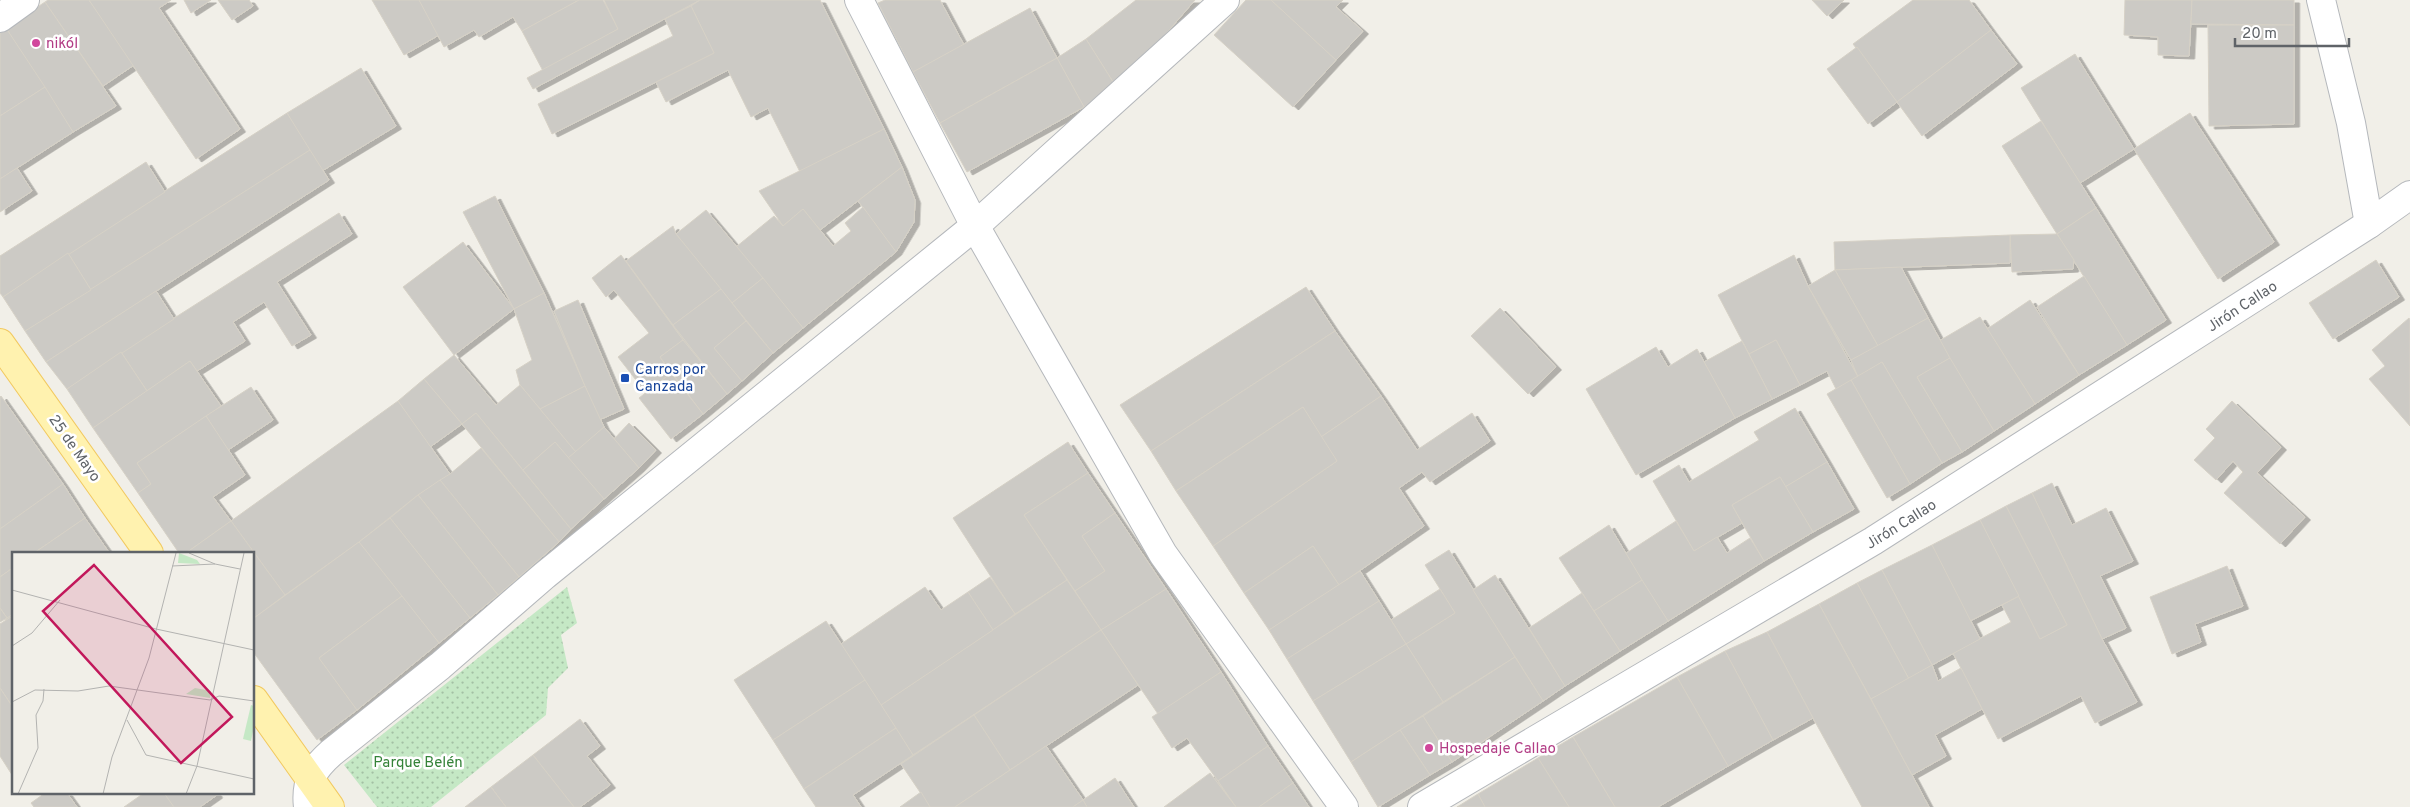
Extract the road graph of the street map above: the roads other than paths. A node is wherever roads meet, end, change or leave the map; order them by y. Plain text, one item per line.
1 (25, 0) edge
2 (858, 0) edge
3 (1225, 0) edge
4 (2321, 0) edge
5 (0, 18) edge
6 (2410, 195) edge
7 (2370, 224) junction
8 (975, 226) junction
9 (0, 343) edge
10 (148, 552) edge
11 (255, 701) edge
12 (309, 778) junction
13 (308, 807) edge
14 (330, 807) edge
15 (1344, 807) edge
16 (1422, 807) edge

1 - 5 street
2 - 8 street
3 - 8 street
4 - 7 street
6 - 7 street, Jirón Callao
7 - 16 street, Jirón Callao
8 - 12 street
8 - 15 street
9 - 10 main road, 25 de Mayo
11 - 12 main road
12 - 13 street
12 - 14 main road

